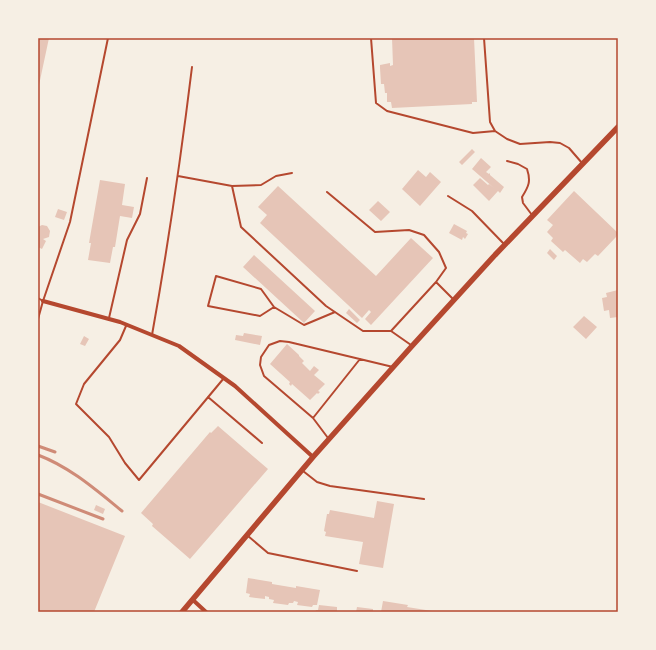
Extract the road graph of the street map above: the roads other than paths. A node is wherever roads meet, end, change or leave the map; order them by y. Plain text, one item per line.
1 (108, 38) edge
2 (371, 38) edge
3 (484, 38) edge
4 (192, 67) dead end
5 (618, 127) edge
6 (495, 131) junction
7 (507, 161) dead end
8 (583, 164) junction
9 (292, 173) dead end
10 (178, 176) junction
11 (147, 178) dead end
12 (232, 186) junction
13 (327, 192) dead end
14 (448, 196) dead end
15 (532, 216) junction
16 (504, 245) junction
17 (436, 282) junction
18 (38, 298) edge
19 (454, 300) junction
20 (43, 301) junction
21 (274, 307) junction
22 (335, 312) junction
23 (38, 319) edge
24 (109, 319) junction
25 (127, 325) junction
26 (391, 331) junction
27 (152, 335) junction
28 (412, 346) junction
29 (360, 359) junction
30 (394, 367) junction
31 (224, 378) junction
32 (208, 397) junction
33 (313, 418) junction
34 (329, 439) junction
35 (262, 443) dead end
36 (313, 457) junction
37 (302, 470) junction
38 (424, 499) dead end
39 (247, 536) junction
40 (358, 571) dead end
41 (193, 600) junction
42 (182, 612) edge
43 (206, 612) edge

1 - 20 lane
2 - 6 lane
3 - 6 lane
4 - 10 lane
5 - 8 main road
6 - 8 lane
7 - 15 lane
8 - 15 main road
9 - 12 lane
10 - 12 lane
10 - 27 lane
11 - 24 lane
12 - 22 lane
13 - 17 lane
14 - 16 lane
15 - 16 main road
16 - 19 main road
17 - 19 lane
17 - 26 lane
18 - 20 lane
19 - 28 main road
20 - 23 lane
20 - 24 street
21 - 21 lane
21 - 22 lane
22 - 26 lane
24 - 25 street
25 - 27 street
25 - 32 lane
26 - 28 lane
27 - 31 street
28 - 30 main road
29 - 30 lane
29 - 33 lane
29 - 33 lane
30 - 34 main road
31 - 32 lane
31 - 36 street
32 - 35 lane
33 - 34 lane
34 - 36 main road
36 - 37 main road
37 - 38 lane
37 - 39 main road
39 - 40 lane
39 - 41 main road
41 - 42 main road
41 - 43 street

